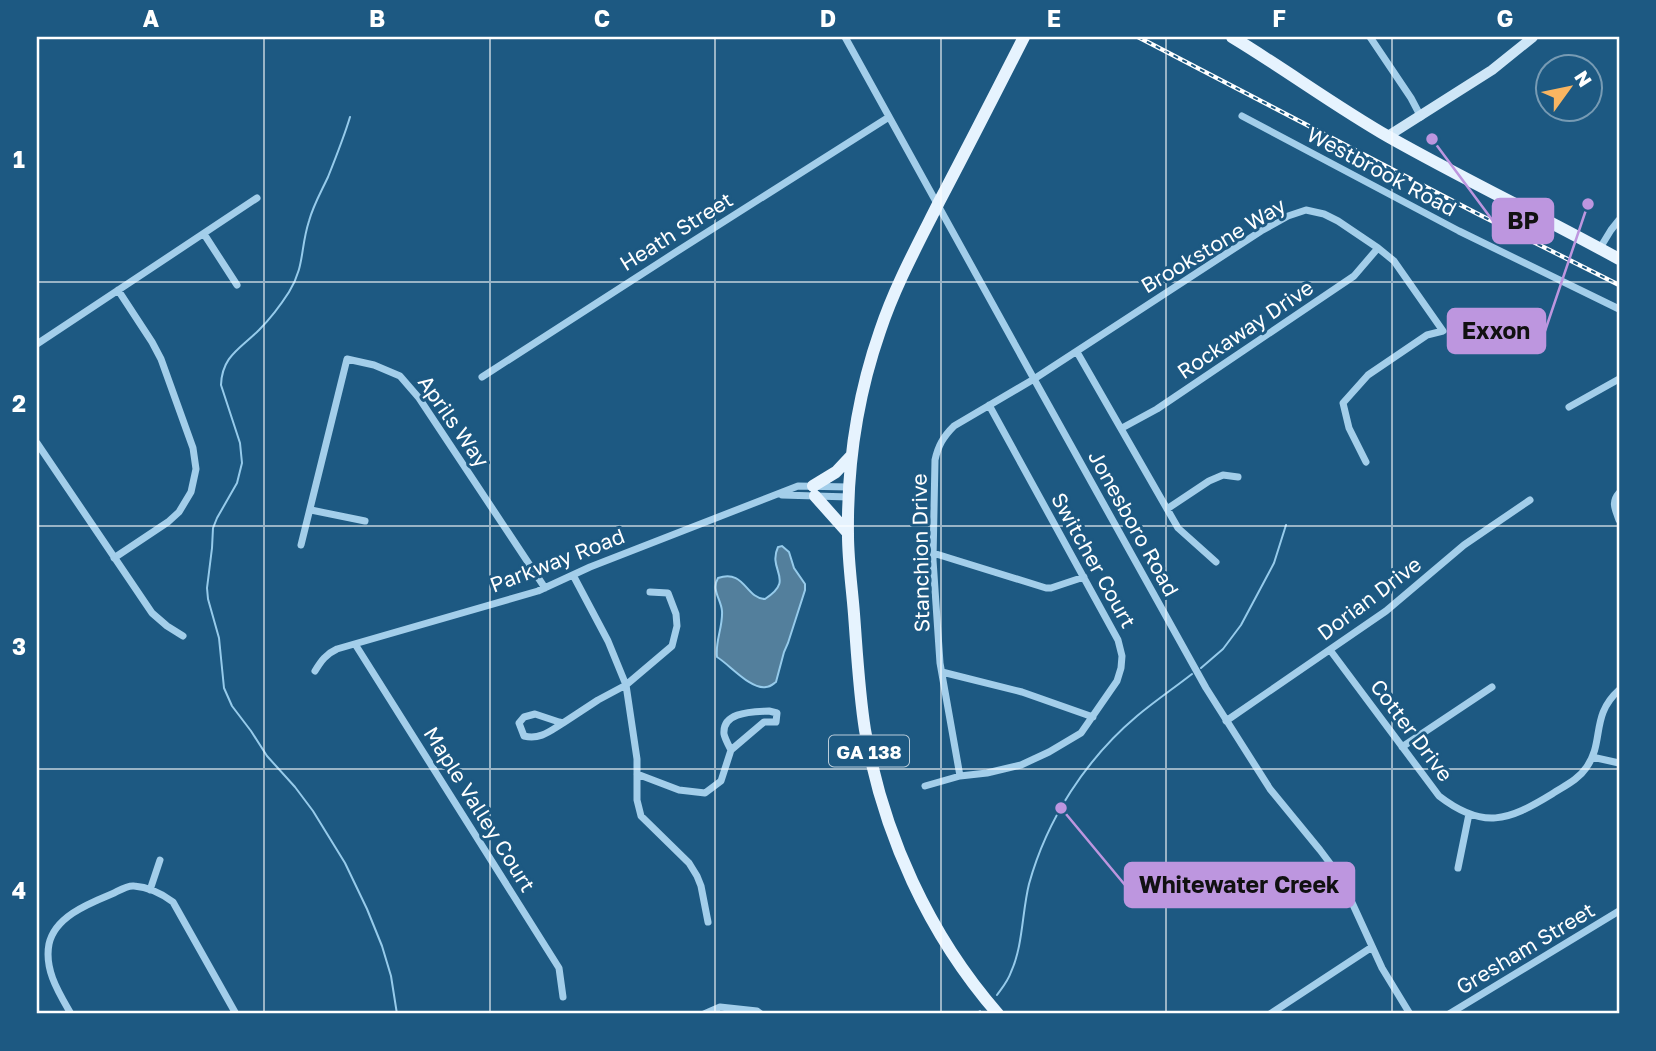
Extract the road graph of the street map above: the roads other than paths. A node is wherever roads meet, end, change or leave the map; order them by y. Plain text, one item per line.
1 (845, 37) edge
2 (1024, 37) edge
3 (1232, 37) edge
4 (1370, 37) edge
5 (1533, 37) edge
6 (1242, 116) dead end
7 (889, 117) junction
8 (1421, 117) junction
9 (1388, 136) junction
10 (257, 198) dead end
11 (937, 205) junction
12 (1619, 220) edge
13 (204, 234) junction
14 (1378, 248) junction
15 (1600, 248) junction
16 (1619, 259) edge
17 (237, 285) dead end
18 (118, 290) junction
19 (1619, 309) edge
20 (37, 344) edge
21 (1077, 352) junction
22 (482, 377) dead end
23 (1034, 379) junction
24 (1619, 379) edge
25 (989, 405) junction
26 (1569, 407) dead end
27 (1122, 428) junction
28 (37, 443) edge
29 (852, 456) junction
30 (1366, 462) dead end
31 (1238, 477) dead end
32 (814, 491) junction
33 (849, 492) junction
34 (1619, 493) edge
35 (1530, 500) dead end
36 (1167, 509) junction
37 (310, 510) junction
38 (1619, 520) edge
39 (365, 521) dead end
40 (848, 533) junction
41 (301, 545) dead end
42 (933, 553) junction
43 (114, 558) junction
44 (1216, 562) dead end
45 (573, 575) junction
46 (1084, 577) junction
47 (545, 588) junction
48 (650, 592) dead end
49 (183, 636) dead end
50 (355, 644) junction
51 (1330, 650) junction
52 (315, 671) dead end
53 (942, 672) junction
54 (626, 685) junction
55 (1492, 687) dead end
56 (1619, 690) edge
57 (1093, 717) junction
58 (1226, 721) junction
59 (563, 723) junction
60 (1402, 747) junction
61 (731, 750) junction
62 (1592, 757) junction
63 (1619, 763) edge
64 (637, 774) junction
65 (960, 776) junction
66 (925, 786) dead end
67 (1469, 814) junction
68 (160, 860) dead end
69 (1458, 868) dead end
70 (150, 890) junction
71 (1619, 911) edge
72 (708, 922) dead end
73 (1372, 947) junction
74 (563, 997) dead end
75 (71, 1014) edge
76 (236, 1014) edge
77 (704, 1014) edge
78 (761, 1014) edge
79 (998, 1014) edge
80 (1270, 1014) edge
81 (1410, 1014) edge
82 (1449, 1014) edge

1 - 7 street, Jonesboro Road
2 - 11 main road, GA 138
3 - 9 main road
4 - 8 street
5 - 8 street
6 - 19 street, Westbrook Road
7 - 11 street, Jonesboro Road
7 - 22 street, Heath Street
8 - 9 street
9 - 15 main road
10 - 13 street
11 - 23 street, Jonesboro Road
11 - 29 main road, GA 138
12 - 15 street
13 - 17 street
13 - 18 street
14 - 21 street, Brookstone Way
14 - 27 street, Rockaway Drive
14 - 30 street, Brookstone Way
15 - 16 main road
18 - 20 street
18 - 43 street
21 - 23 street, Brookstone Way
21 - 27 street
23 - 25 street, Stanchion Drive
23 - 58 street, Jonesboro Road
24 - 26 street
25 - 42 street, Stanchion Drive
25 - 46 street, Switcher Court
27 - 36 street
28 - 43 street
29 - 32 main road
29 - 33 main road, GA 138
31 - 36 street
32 - 33 street, Parkway Road
32 - 40 main road
32 - 45 street, Parkway Road
33 - 40 main road, GA 138
34 - 38 street
35 - 51 street, Dorian Drive
36 - 44 street
37 - 39 street
37 - 41 street, Aprils Way
37 - 47 street, Aprils Way
40 - 79 main road, GA 138
42 - 46 street
42 - 53 street, Stanchion Drive
43 - 49 street
45 - 47 street, Parkway Road
45 - 54 street
46 - 57 street, Switcher Court
47 - 50 street, Parkway Road
48 - 54 street
50 - 52 street, Parkway Road
50 - 74 street, Maple Valley Court
51 - 58 street, Dorian Drive
51 - 60 street, Cotter Drive
53 - 57 street
53 - 65 street, Stanchion Drive
54 - 59 street
54 - 64 street
55 - 60 street
56 - 62 street, Cotter Drive
57 - 65 street, Switcher Court
58 - 73 street, Jonesboro Road
59 - 59 street
60 - 67 street, Cotter Drive
61 - 61 street
61 - 64 street
62 - 63 street
62 - 67 street, Cotter Drive
64 - 72 street
65 - 66 street, Switcher Court
67 - 69 street
68 - 70 street
70 - 75 street
70 - 76 street
71 - 82 street, Gresham Street
73 - 80 street
73 - 81 street, Jonesboro Road
77 - 78 street

